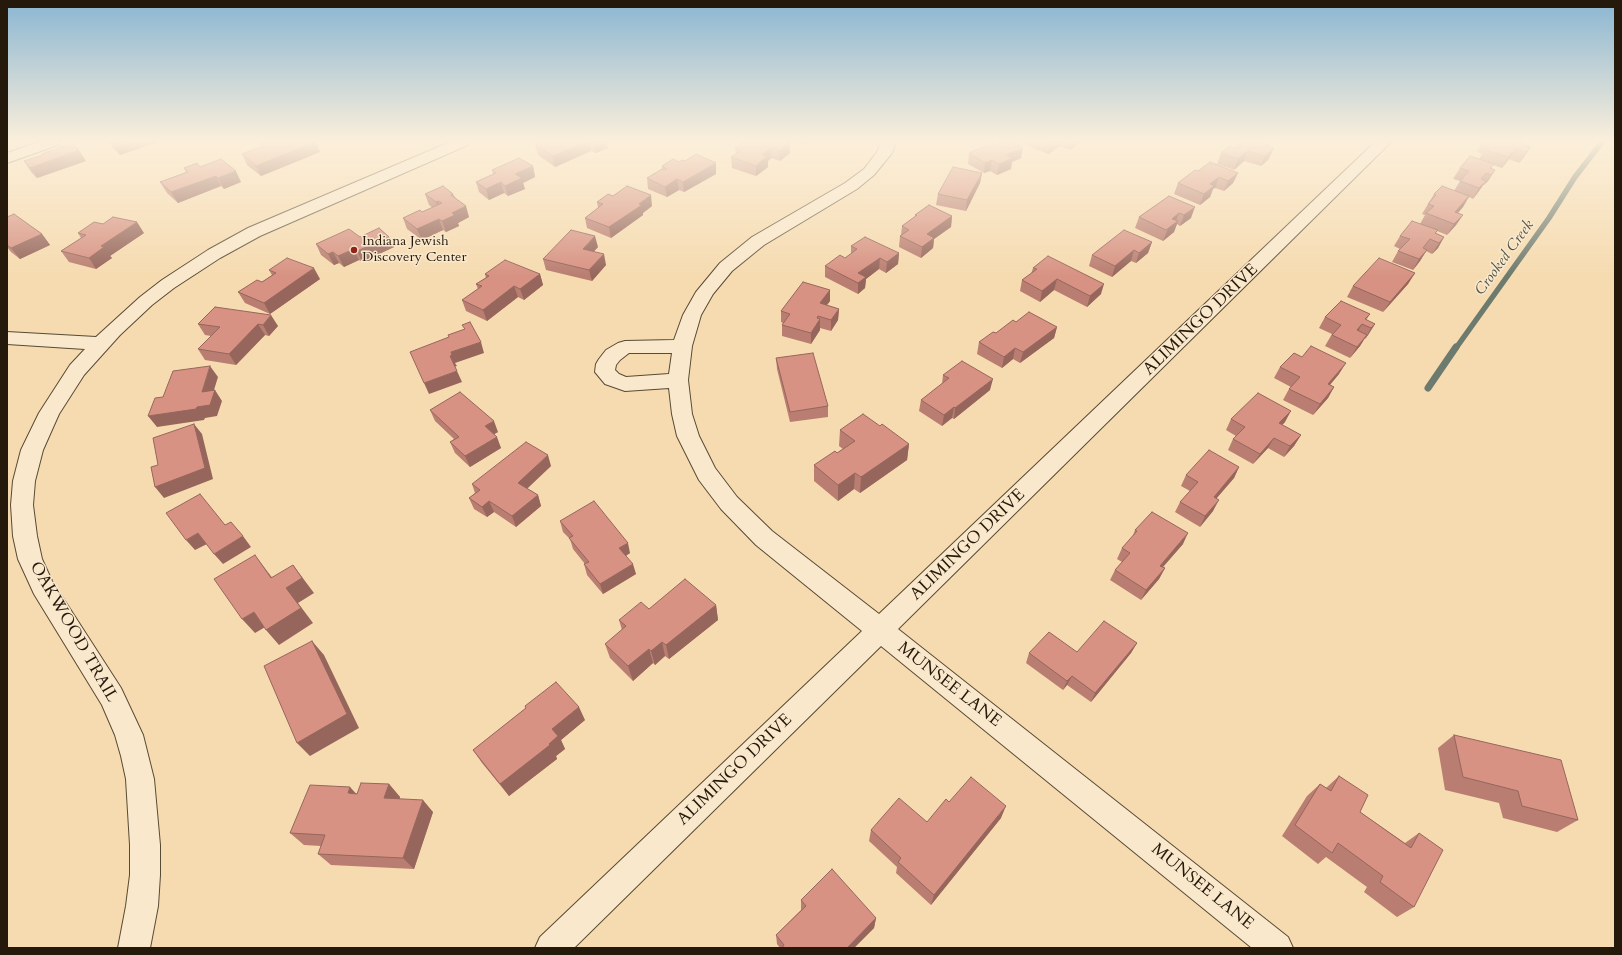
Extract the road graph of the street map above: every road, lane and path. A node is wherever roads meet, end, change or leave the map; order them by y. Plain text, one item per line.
1 (358, 187) edge
2 (847, 187) edge
3 (1338, 187) edge
4 (7, 338) edge
5 (100, 344) junction
6 (682, 346) junction
7 (678, 380) junction
8 (879, 630) junction
9 (134, 948) edge
10 (552, 948) edge
11 (1277, 948) edge

1 - 5 street, OAKWOOD TRAIL
2 - 6 street, MUNSEE LANE
3 - 8 street, ALIMINGO DRIVE
4 - 5 street
5 - 9 street, OAKWOOD TRAIL
6 - 7 street, MUNSEE LANE
6 - 7 street
7 - 8 street, MUNSEE LANE
8 - 10 street, ALIMINGO DRIVE
8 - 11 street, MUNSEE LANE

